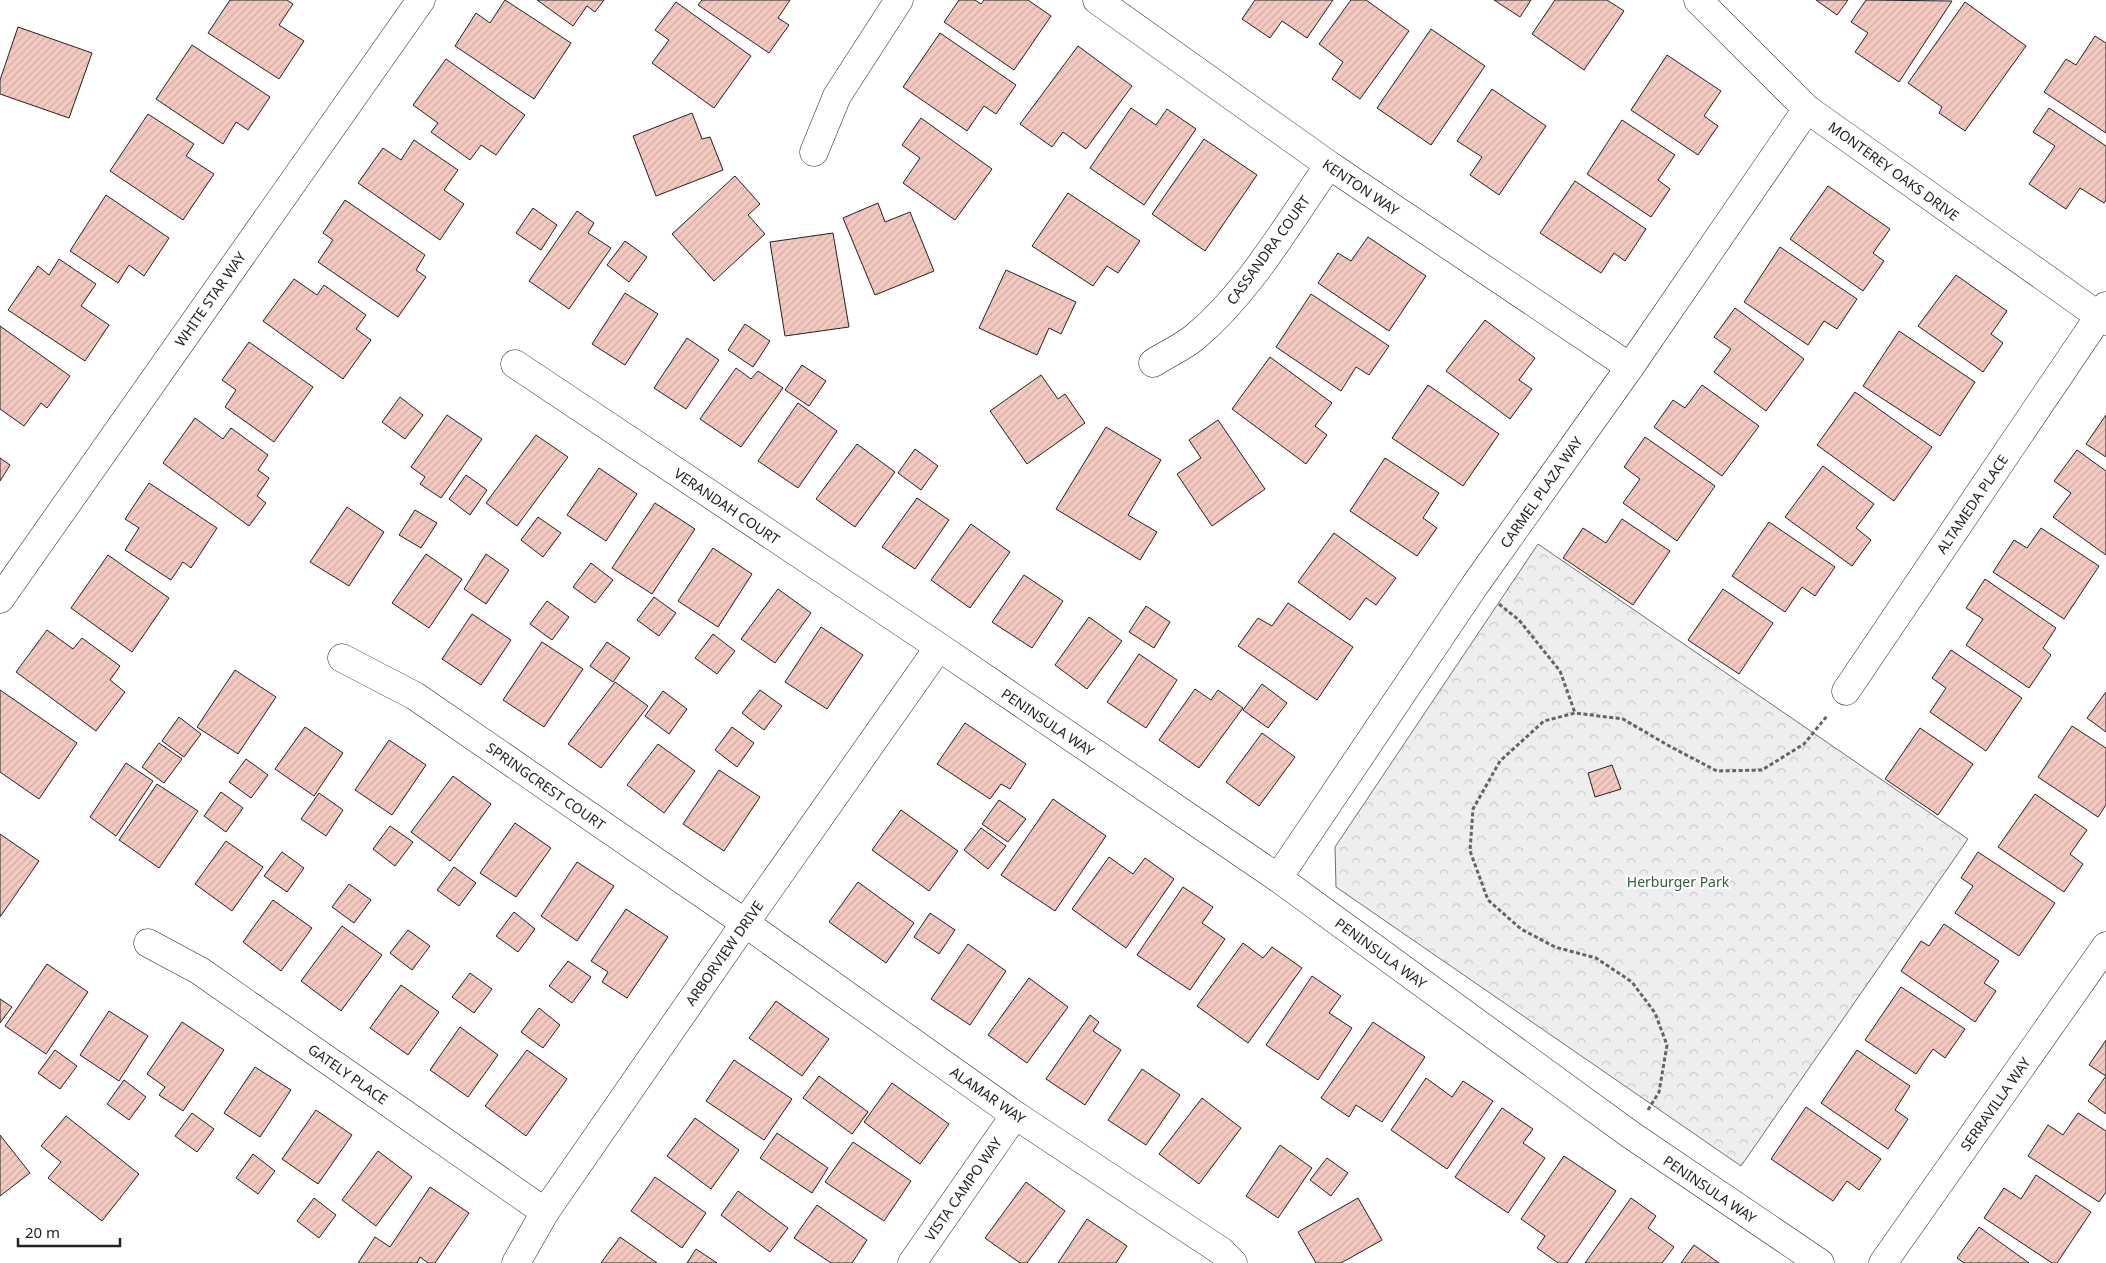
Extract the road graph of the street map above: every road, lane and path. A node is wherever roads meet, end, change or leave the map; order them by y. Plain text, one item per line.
1 (421, 0) edge
2 (899, 0) edge
3 (1096, 0) edge
4 (1698, 0) edge
5 (1807, 108) junction
6 (814, 152) dead end
7 (1329, 165) junction
8 (2103, 315) edge
9 (1153, 363) dead end
10 (515, 364) dead end
11 (1630, 367) junction
12 (1475, 585) junction
13 (0, 599) edge
14 (939, 647) junction
15 (342, 658) dead end
16 (1846, 691) joint
17 (1574, 713) junction
18 (1278, 878) junction
19 (745, 923) junction
20 (148, 942) dead end
21 (2106, 946) edge
22 (1015, 1115) junction
23 (1631, 1135) junction
24 (545, 1212) junction
25 (516, 1263) edge
26 (912, 1263) edge
27 (1233, 1263) edge
28 (1820, 1263) edge
29 (1883, 1263) edge

1 - 13 street, WHITE STAR WAY
2 - 6 street
3 - 7 street, KENTON WAY
4 - 5 street, MONTEREY OAKS DRIVE
5 - 8 street, MONTEREY OAKS DRIVE
5 - 11 street, CARMEL PLAZA WAY
7 - 9 street, CASSANDRA COURT
7 - 11 street, KENTON WAY
8 - 16 street, ALTAMEDA PLACE
10 - 14 street, VERANDAH COURT
11 - 12 street, CARMEL PLAZA WAY
12 - 17 path
12 - 18 street, CARMEL PLAZA WAY
14 - 18 street, PENINSULA WAY
14 - 19 street, ARBORVIEW DRIVE
15 - 19 street, SPRINGCREST COURT
16 - 17 path
17 - 23 path
18 - 23 street, PENINSULA WAY
19 - 22 street, ALAMAR WAY
19 - 24 street, ARBORVIEW DRIVE
20 - 24 street, GATELY PLACE
21 - 29 street, SERRAVILLA WAY
22 - 26 street, VISTA CAMPO WAY
22 - 27 street, ALAMAR WAY
23 - 28 street, PENINSULA WAY
24 - 25 street, ARBORVIEW DRIVE

